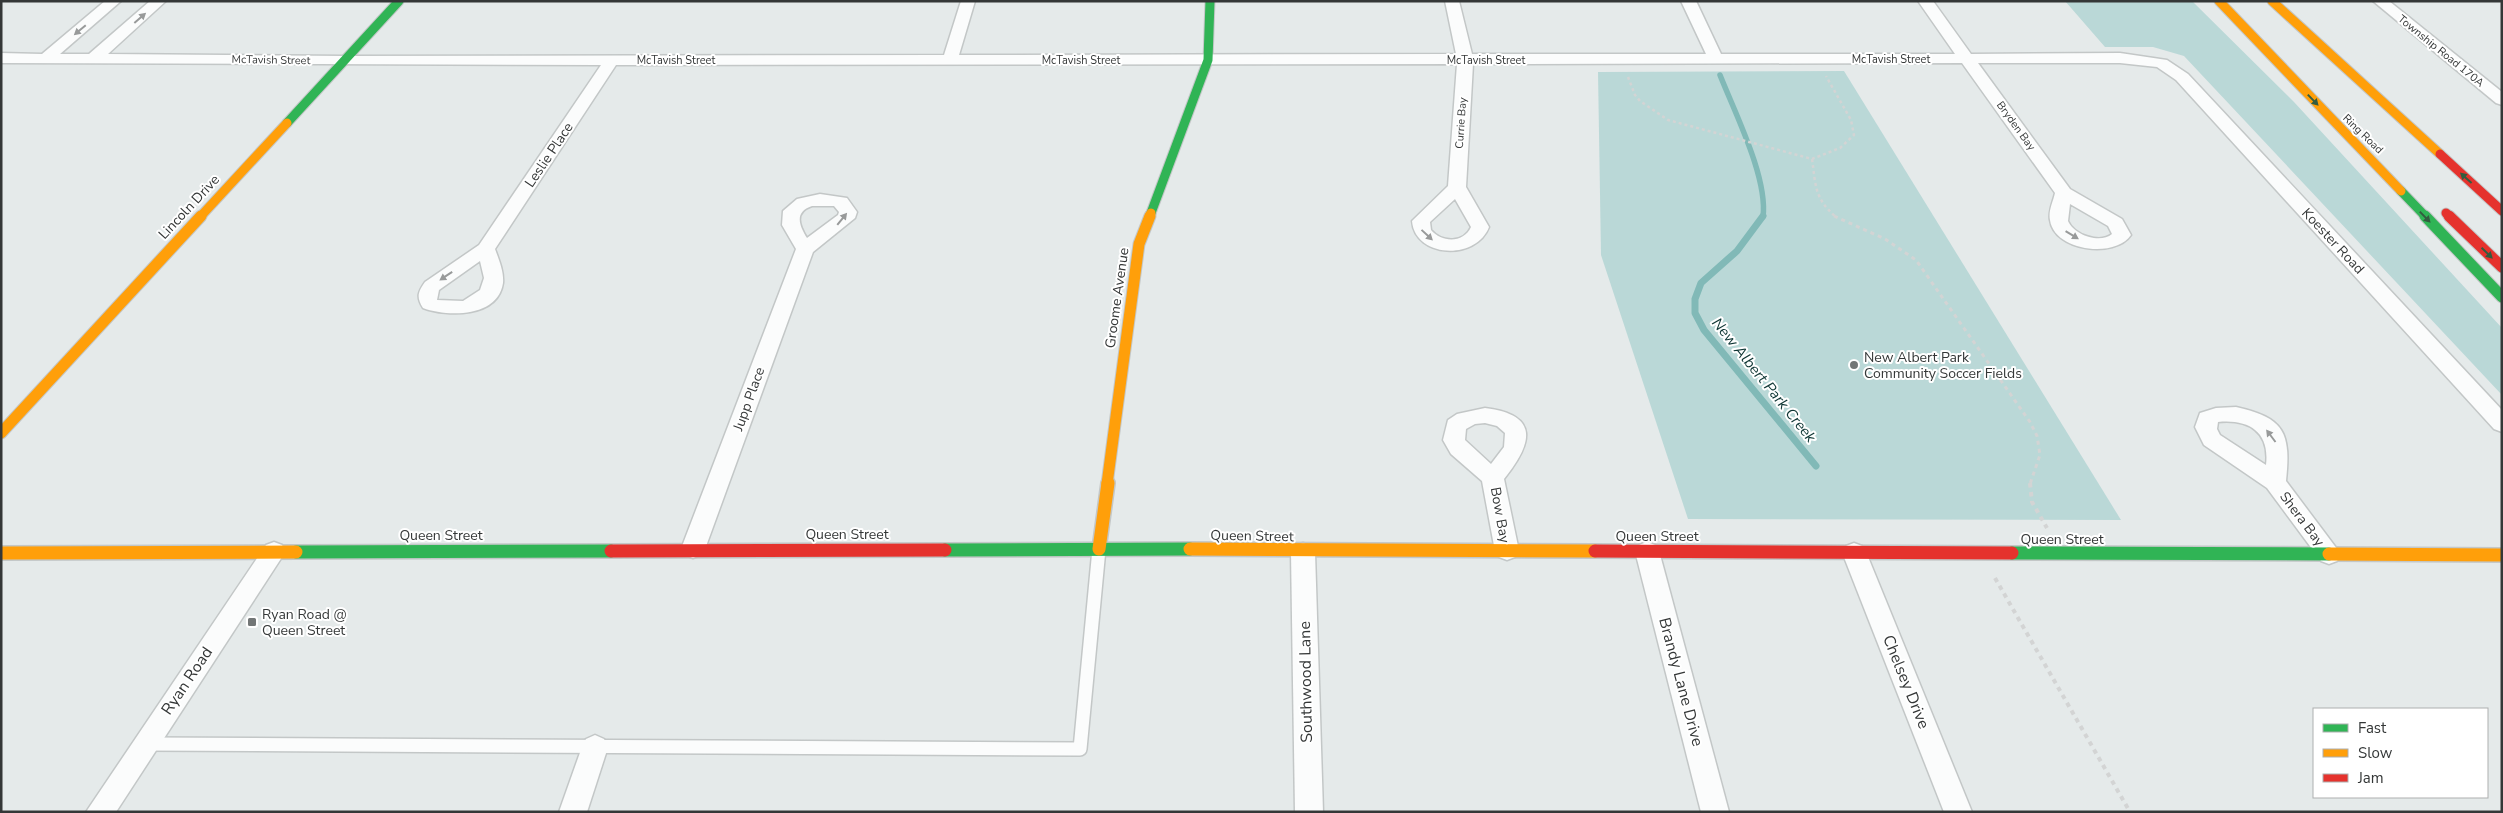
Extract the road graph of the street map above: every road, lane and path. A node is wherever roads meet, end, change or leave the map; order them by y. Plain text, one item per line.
1 (114, 1) edge
2 (160, 1) edge
3 (399, 1) edge
4 (968, 1) edge
5 (1210, 1) edge
6 (1452, 1) edge
7 (1688, 1) edge
8 (1925, 1) edge
9 (2219, 1) edge
10 (2225, 1) edge
11 (2273, 1) edge
12 (2380, 1) edge
13 (1, 58) edge
14 (46, 58) junction
15 (94, 58) junction
16 (1716, 59) junction
17 (1819, 59) junction
18 (1967, 59) junction
19 (612, 60) junction
20 (950, 60) junction
21 (1208, 60) junction
22 (1465, 60) junction
23 (1622, 60) junction
24 (344, 61) junction
25 (2160, 63) joint
26 (2395, 96) dead end
27 (2502, 100) edge
28 (2360, 130) dead end
29 (1812, 159) junction
30 (1457, 187) dead end
31 (2064, 193) dead end
32 (2438, 205) dead end
33 (2502, 211) edge
34 (486, 249) dead end
35 (804, 249) dead end
36 (2502, 267) edge
37 (2502, 297) edge
38 (2502, 424) edge
39 (1, 433) edge
40 (1493, 478) dead end
41 (2275, 482) dead end
42 (694, 550) junction
43 (1099, 550) junction
44 (274, 551) junction
45 (1507, 551) junction
46 (1647, 551) junction
47 (1303, 552) junction
48 (1854, 552) junction
49 (1, 553) edge
50 (1981, 553) junction
51 (2062, 554) junction
52 (2329, 555) junction
53 (2502, 555) edge
54 (146, 744) junction
55 (595, 747) junction
56 (100, 812) edge
57 (573, 812) edge
58 (1309, 812) edge
59 (1715, 812) edge
60 (1958, 812) edge
61 (2130, 812) edge

1 -> 14 street
15 -> 2 street
3 - 24 main road, Lincoln Drive
4 - 20 street
5 - 21 main road, Groome Avenue
6 - 22 street, Currie Bay
7 - 16 street
8 - 18 street, Bryden Bay
9 -> 37 main road
10 - 28 main road, Ring Road
11 - 26 main road
33 -> 11 main road
12 - 27 street, Township Road 170A
13 - 14 street, McTavish Street
14 - 15 street, McTavish Street
15 - 24 street, McTavish Street
16 - 17 street, McTavish Street
16 - 23 street, McTavish Street
17 - 18 street, McTavish Street
17 - 29 path
18 - 25 street, McTavish Street
18 - 31 street, Bryden Bay
19 - 20 street, McTavish Street
19 - 24 street, McTavish Street
19 - 34 street, Leslie Place
20 - 21 street, McTavish Street
21 - 22 street, McTavish Street
21 - 43 main road, Groome Avenue
22 - 23 street, McTavish Street
22 - 30 street, Currie Bay
23 - 29 path
24 - 39 main road, Lincoln Drive
25 - 38 street, Koester Road
29 - 51 path
32 -> 36 main road
35 - 42 street, Jupp Place
40 - 45 street, Bow Bay
41 - 52 street, Shera Bay
42 - 43 main road, Queen Street
42 - 44 main road, Queen Street
43 - 47 main road, Queen Street
43 - 55 lane
44 - 49 main road, Queen Street
44 - 54 street, Ryan Road
45 - 46 main road, Queen Street
45 - 47 main road, Queen Street
46 - 48 main road, Queen Street
46 - 59 street, Brandy Lane Drive
47 - 58 street, Southwood Lane
48 - 50 main road, Queen Street
48 - 60 street, Chelsey Drive
50 - 51 main road, Queen Street
50 - 61 path
51 - 52 main road, Queen Street
52 - 53 main road, Queen Street
54 - 55 lane
54 - 56 street, Ryan Road
55 - 57 street

